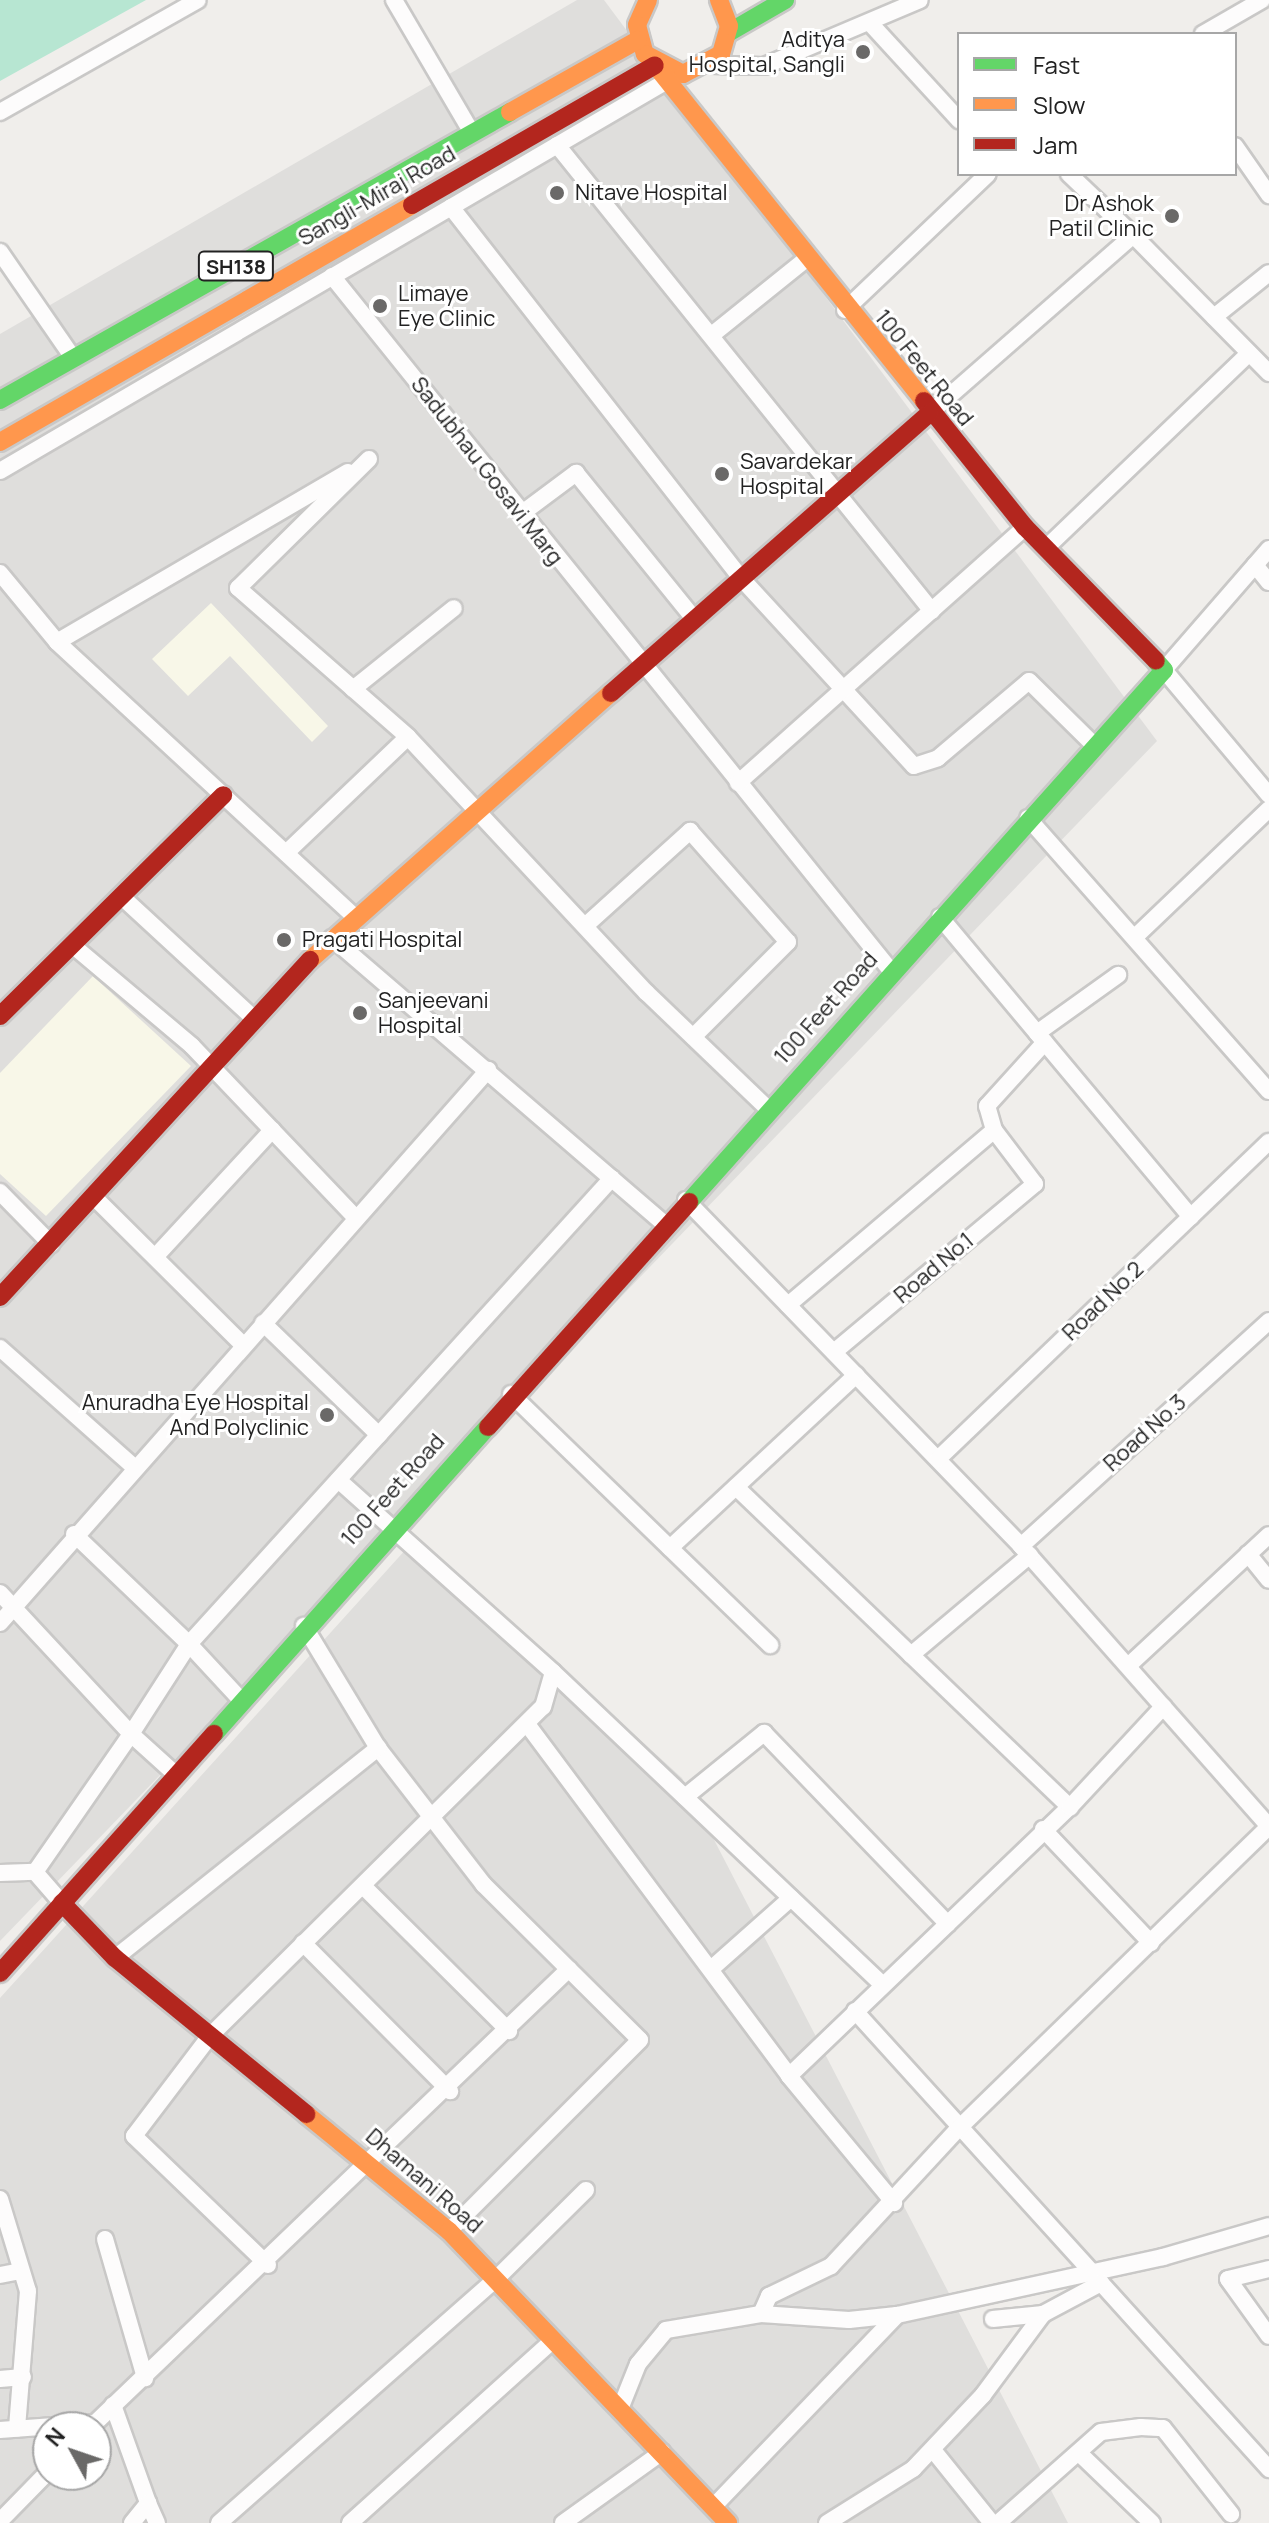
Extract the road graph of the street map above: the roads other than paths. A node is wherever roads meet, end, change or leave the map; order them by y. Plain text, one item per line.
1 (198, 0) edge
2 (394, 0) edge
3 (648, 0) edge
4 (719, 0) edge
5 (785, 0) edge
6 (920, 0) edge
7 (1263, 0) edge
8 (1269, 6) edge
9 (870, 23) junction
10 (1207, 32) edge
11 (728, 33) junction
12 (638, 40) junction
13 (655, 65) junction
14 (711, 65) junction
15 (667, 81) junction
16 (0, 112) edge
17 (957, 118) edge
18 (472, 133) junction
19 (557, 145) junction
20 (1237, 149) edge
21 (986, 176) edge
22 (1071, 176) edge
23 (1269, 195) edge
24 (451, 207) junction
25 (1133, 235) junction
26 (0, 252) edge
27 (805, 260) junction
28 (1269, 273) edge
29 (332, 276) junction
30 (845, 310) junction
31 (1214, 317) junction
32 (713, 334) junction
33 (1249, 353) junction
34 (73, 358) junction
35 (1269, 373) edge
36 (0, 400) edge
37 (930, 413) junction
38 (0, 442) edge
39 (0, 471) edge
40 (840, 492) junction
41 (521, 514) junction
42 (1025, 527) junction
43 (1047, 547) junction
44 (1269, 549) edge
45 (1255, 565) junction
46 (0, 573) edge
47 (742, 579) junction
48 (1269, 582) edge
49 (454, 608) dead end
50 (932, 611) junction
51 (695, 620) junction
52 (57, 642) junction
53 (642, 666) junction
54 (1164, 670) junction
55 (353, 689) junction
56 (844, 689) junction
57 (408, 737) junction
58 (1095, 746) junction
59 (738, 783) junction
60 (223, 795) junction
61 (1269, 795) edge
62 (1269, 809) edge
63 (479, 810) junction
64 (1028, 818) junction
65 (286, 853) junction
66 (121, 896) junction
67 (940, 917) junction
68 (356, 918) junction
69 (585, 926) junction
70 (1135, 937) junction
71 (332, 938) junction
72 (77, 949) dead end
73 (891, 971) junction
74 (1118, 975) dead end
75 (0, 1016) edge
76 (252, 1017) junction
77 (693, 1037) junction
78 (1041, 1038) junction
79 (209, 1066) junction
80 (488, 1070) junction
81 (1269, 1091) edge
82 (768, 1109) junction
83 (272, 1130) junction
84 (994, 1130) junction
85 (1269, 1142) edge
86 (612, 1178) junction
87 (0, 1192) edge
88 (95, 1198) junction
89 (686, 1200) junction
90 (1191, 1217) junction
91 (356, 1218) junction
92 (664, 1224) junction
93 (51, 1244) junction
94 (155, 1257) junction
95 (0, 1297) edge
96 (788, 1305) junction
97 (1269, 1321) edge
98 (263, 1323) junction
99 (243, 1345) junction
100 (0, 1348) edge
101 (834, 1352) junction
102 (856, 1375) junction
103 (511, 1394) junction
104 (379, 1435) junction
105 (938, 1459) junction
106 (134, 1467) junction
107 (338, 1480) junction
108 (736, 1487) junction
109 (390, 1529) junction
110 (74, 1534) junction
111 (1269, 1535) edge
112 (670, 1548) junction
113 (1025, 1550) junction
114 (1248, 1554) junction
115 (1269, 1580) edge
116 (0, 1593) edge
117 (13, 1606) junction
118 (0, 1623) edge
119 (304, 1626) junction
120 (189, 1644) junction
121 (770, 1645) dead end
122 (911, 1655) junction
123 (1128, 1666) junction
124 (553, 1672) junction
125 (239, 1698) junction
126 (1163, 1707) junction
127 (527, 1724) junction
128 (131, 1734) junction
129 (378, 1748) junction
130 (173, 1772) junction
131 (685, 1797) junction
132 (1070, 1807) junction
133 (431, 1820) junction
134 (1269, 1826) edge
135 (1043, 1829) junction
136 (35, 1872) junction
137 (0, 1873) edge
138 (363, 1886) junction
139 (791, 1898) junction
140 (62, 1903) junction
141 (948, 1924) junction
142 (303, 1943) junction
143 (1151, 1943) junction
144 (115, 1958) junction
145 (569, 1969) junction
146 (711, 1969) junction
147 (0, 1973) edge
148 (881, 1983) junction
149 (855, 2011) junction
150 (509, 2031) junction
151 (210, 2036) junction
152 (789, 2076) junction
153 (450, 2091) junction
154 (958, 2129) junction
155 (371, 2164) junction
156 (586, 2190) dead end
157 (0, 2199) edge
158 (894, 2203) junction
159 (1269, 2226) edge
160 (449, 2231) junction
161 (105, 2239) dead end
162 (268, 2265) junction
163 (1269, 2269) edge
164 (1089, 2270) junction
165 (21, 2271) junction
166 (0, 2275) edge
167 (495, 2280) junction
168 (1101, 2283) junction
169 (761, 2314) junction
170 (1043, 2314) junction
171 (897, 2315) junction
172 (993, 2319) dead end
173 (1269, 2336) edge
174 (553, 2340) junction
175 (23, 2377) junction
176 (145, 2378) junction
177 (0, 2379) edge
178 (113, 2405) junction
179 (620, 2409) junction
180 (107, 2411) edge
181 (32, 2429) edge
182 (9, 2430) edge
183 (933, 2450) junction
184 (662, 2452) junction
185 (1079, 2453) junction
186 (1269, 2469) edge
187 (32, 2489) edge
188 (148, 2503) junction
189 (1231, 2514) dead end
190 (718, 2516) edge
191 (4, 2520) edge
192 (132, 2523) edge
193 (157, 2523) edge
194 (219, 2523) edge
195 (350, 2523) edge
196 (563, 2523) edge
197 (827, 2523) edge
198 (995, 2523) edge
199 (1152, 2523) edge

1 - 16 street
2 - 18 street
3 - 12 main road
4 - 11 main road
5 - 11 main road
6 - 9 street
7 - 8 street
7 - 10 street
9 - 14 street
9 - 17 street
11 - 14 main road
12 - 13 main road, 100 Feet Road
12 - 18 main road, Sangli-Miraj Road
13 - 14 main road
13 - 15 main road, 100 Feet Road
13 - 38 main road, Sangli-Miraj Road
15 - 19 street
15 - 27 main road, 100 Feet Road
18 - 34 main road, Sangli-Miraj Road / SH138
19 - 24 street
19 - 32 street
20 - 23 street
21 - 30 street
22 - 25 street
24 - 29 street
24 - 47 street
25 - 31 street
25 - 37 street
26 - 34 street
27 - 30 main road, 100 Feet Road
27 - 32 street
28 - 31 street
29 - 39 street
29 - 41 street, Sadubhau Gosavi Marg
30 - 37 main road, 100 Feet Road
31 - 33 street
32 - 40 street
33 - 35 street
33 - 43 street
34 - 36 main road, Sangli-Miraj Road / SH138
37 - 40 main road
37 - 42 main road, 100 Feet Road
40 - 47 main road
40 - 50 street
41 - 51 street
41 - 53 street, Sadubhau Gosavi Marg
42 - 43 main road, 100 Feet Road
42 - 50 street
43 - 54 main road, 100 Feet Road
44 - 45 street
45 - 48 street
45 - 54 street
46 - 52 street
47 - 51 main road
47 - 56 street
49 - 55 street
50 - 56 street
51 - 53 main road
52 - 55 street
52 - 60 street
53 - 59 street, Sadubhau Gosavi Marg
53 - 63 main road
54 - 58 main road, 100 Feet Road
54 - 61 street
55 - 57 street
56 - 58 street
56 - 59 street
57 - 63 street
57 - 65 street
58 - 64 main road, 100 Feet Road
59 - 73 street, Sadubhau Gosavi Marg
60 - 65 street
60 - 66 main road
62 - 70 street
63 - 68 main road
63 - 69 street
64 - 67 main road, 100 Feet Road
64 - 70 street
65 - 68 street
66 - 75 main road
66 - 76 street
67 - 73 main road, 100 Feet Road
67 - 78 street
68 - 71 main road
69 - 77 street
69 - 77 street
70 - 81 street
71 - 76 main road
71 - 80 street
72 - 79 street
73 - 82 main road, 100 Feet Road
74 - 78 street
76 - 79 main road
77 - 82 street
78 - 84 street
78 - 90 street
79 - 83 street
79 - 88 main road
80 - 86 street
80 - 91 street
82 - 89 main road, 100 Feet Road
83 - 91 street
83 - 94 street
84 - 96 street
84 - 101 street, Road No.1
85 - 90 street, Road No.2
86 - 92 street
86 - 104 street
87 - 93 street
88 - 93 main road
88 - 94 street
89 - 92 main road, 100 Feet Road
89 - 96 street
90 - 105 street, Road No.2
91 - 98 street
92 - 103 main road, 100 Feet Road
93 - 95 main road
94 - 99 street
96 - 101 street
97 - 113 street, Road No.3
98 - 99 street
98 - 104 street
99 - 106 street
100 - 106 street
101 - 102 street
102 - 105 street
102 - 108 street
103 - 109 main road, 100 Feet Road
103 - 112 street
104 - 107 street
105 - 113 street
106 - 110 street
107 - 109 street
107 - 120 street
108 - 112 street
108 - 122 street
109 - 119 main road, 100 Feet Road
109 - 124 street
110 - 117 street
110 - 120 street
111 - 114 street
112 - 121 street
113 - 122 street, Road No.3
113 - 123 street
114 - 115 street
114 - 123 street
116 - 117 street
117 - 118 street
117 - 128 street
119 - 125 main road, 100 Feet Road
119 - 129 street
120 - 125 street
120 - 128 street
122 - 132 street
123 - 126 street
124 - 127 street
124 - 131 street
125 - 130 main road, 100 Feet Road
126 - 132 street
126 - 134 street
127 - 133 street
127 - 146 street
128 - 130 street
128 - 136 street
129 - 133 street
129 - 144 street
130 - 140 main road, 100 Feet Road
131 - 139 street
131 - 141 street
132 - 135 street
133 - 138 street
133 - 145 street
134 - 143 street
135 - 141 street
135 - 143 street
136 - 137 street
136 - 140 street
138 - 142 street
138 - 150 street
139 - 146 street
139 - 148 street
140 - 144 main road, Dhamani Road
140 - 147 main road, 100 Feet Road
141 - 148 street
142 - 151 street
142 - 153 street
143 - 154 street
144 - 151 main road, Dhamani Road
145 - 150 street
145 - 160 street
146 - 152 street
148 - 149 street
149 - 152 street
149 - 154 street
150 - 153 street
151 - 155 main road, Dhamani Road
151 - 162 street
152 - 158 street
153 - 155 street
154 - 158 street
154 - 164 street
155 - 160 main road, Dhamani Road
155 - 162 street
156 - 167 street
157 - 165 street
158 - 169 street
159 - 164 street
160 - 167 main road, Dhamani Road
161 - 176 street
162 - 176 street
163 - 173 street
164 - 168 street
164 - 171 street
165 - 166 street
165 - 175 street
167 - 174 main road, Dhamani Road
167 - 194 street
168 - 170 street
168 - 186 street
169 - 171 street
169 - 179 street
170 - 172 street
170 - 183 street
171 - 190 street
174 - 179 main road, Dhamani Road
174 - 195 street
175 - 177 street
175 - 182 street
176 - 178 street
178 - 180 street
178 - 188 street
179 - 184 main road, Dhamani Road
181 - 182 street
183 - 197 street
183 - 198 street
184 - 190 main road, Dhamani Road
184 - 196 street
185 - 189 street
185 - 198 street
185 - 199 street
187 - 191 street
188 - 192 street
188 - 193 street

